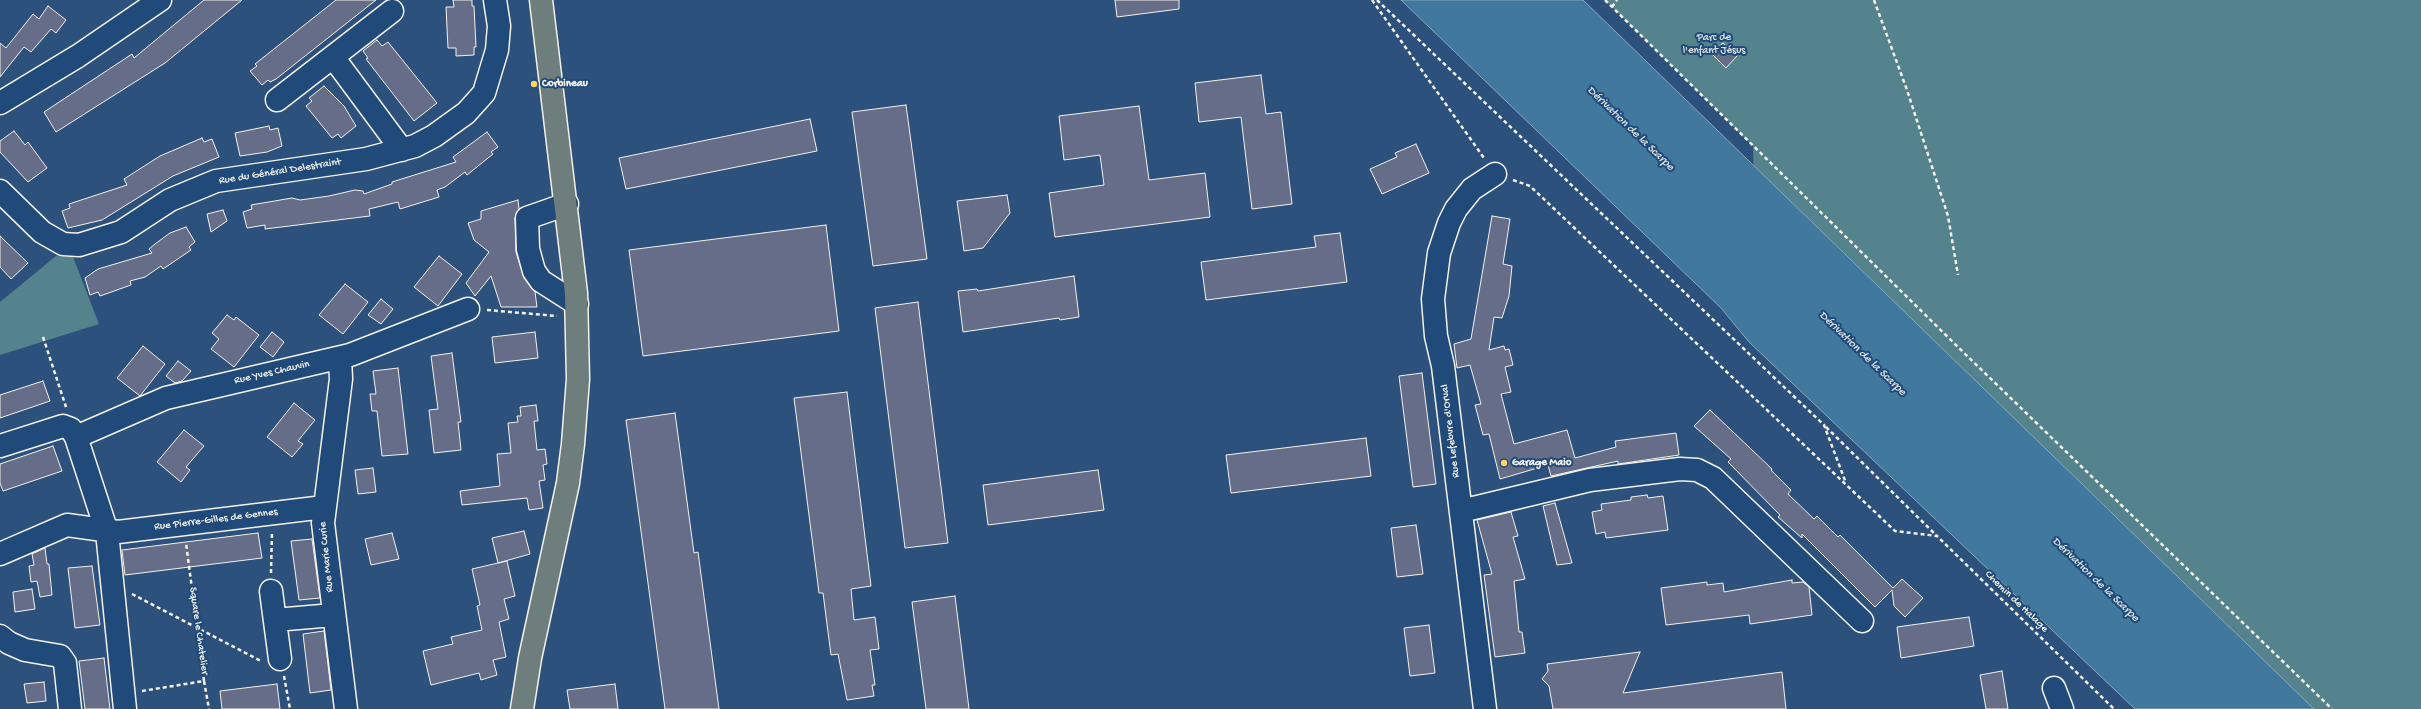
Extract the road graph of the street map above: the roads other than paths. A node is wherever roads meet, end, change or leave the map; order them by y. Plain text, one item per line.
1 (160, 0) edge
2 (495, 0) edge
3 (542, 3) edge
4 (392, 11) dead end
5 (333, 57) junction
6 (277, 100) dead end
7 (0, 103) edge
8 (402, 150) junction
9 (1495, 174) road end
10 (0, 191) edge
11 (567, 204) junction
12 (468, 309) road end
13 (577, 311) junction
14 (340, 358) junction
15 (72, 432) junction
16 (0, 446) edge
17 (324, 507) junction
18 (1461, 511) junction
19 (107, 532) junction
20 (0, 554) edge
21 (271, 591) road end
22 (333, 615) junction
23 (275, 620) junction
24 (1862, 621) dead end
25 (0, 636) edge
26 (280, 659) road end
27 (2054, 688) dead end
28 (125, 701) edge
29 (70, 709) edge
30 (346, 709) edge
31 (522, 709) edge
32 (1485, 709) edge
33 (2062, 709) edge

1 - 7 street
2 - 8 street, Rue du Général Delestraint
3 - 11 main road
4 - 5 street
5 - 6 street
5 - 8 street
8 - 10 street, Rue du Général Delestraint
9 - 18 street, Rue Lefebvre d'Orval
11 - 13 main road
11 - 13 street
12 - 14 street, Rue Yves Chauvin
13 - 31 main road
14 - 15 street, Rue Yves Chauvin
14 - 17 street, Rue Marie Curie
15 - 16 street
15 - 19 street
17 - 19 street, Rue Pierre-Gilles de Gennes
17 - 22 street, Rue Marie Curie
18 - 24 street
18 - 32 street, Rue Lefebvre d'Orval
19 - 20 street, Rue Pierre-Gilles de Gennes
19 - 28 street
21 - 23 street
22 - 23 street
22 - 30 street, Rue Marie Curie
23 - 26 street
25 - 29 street
27 - 33 street

